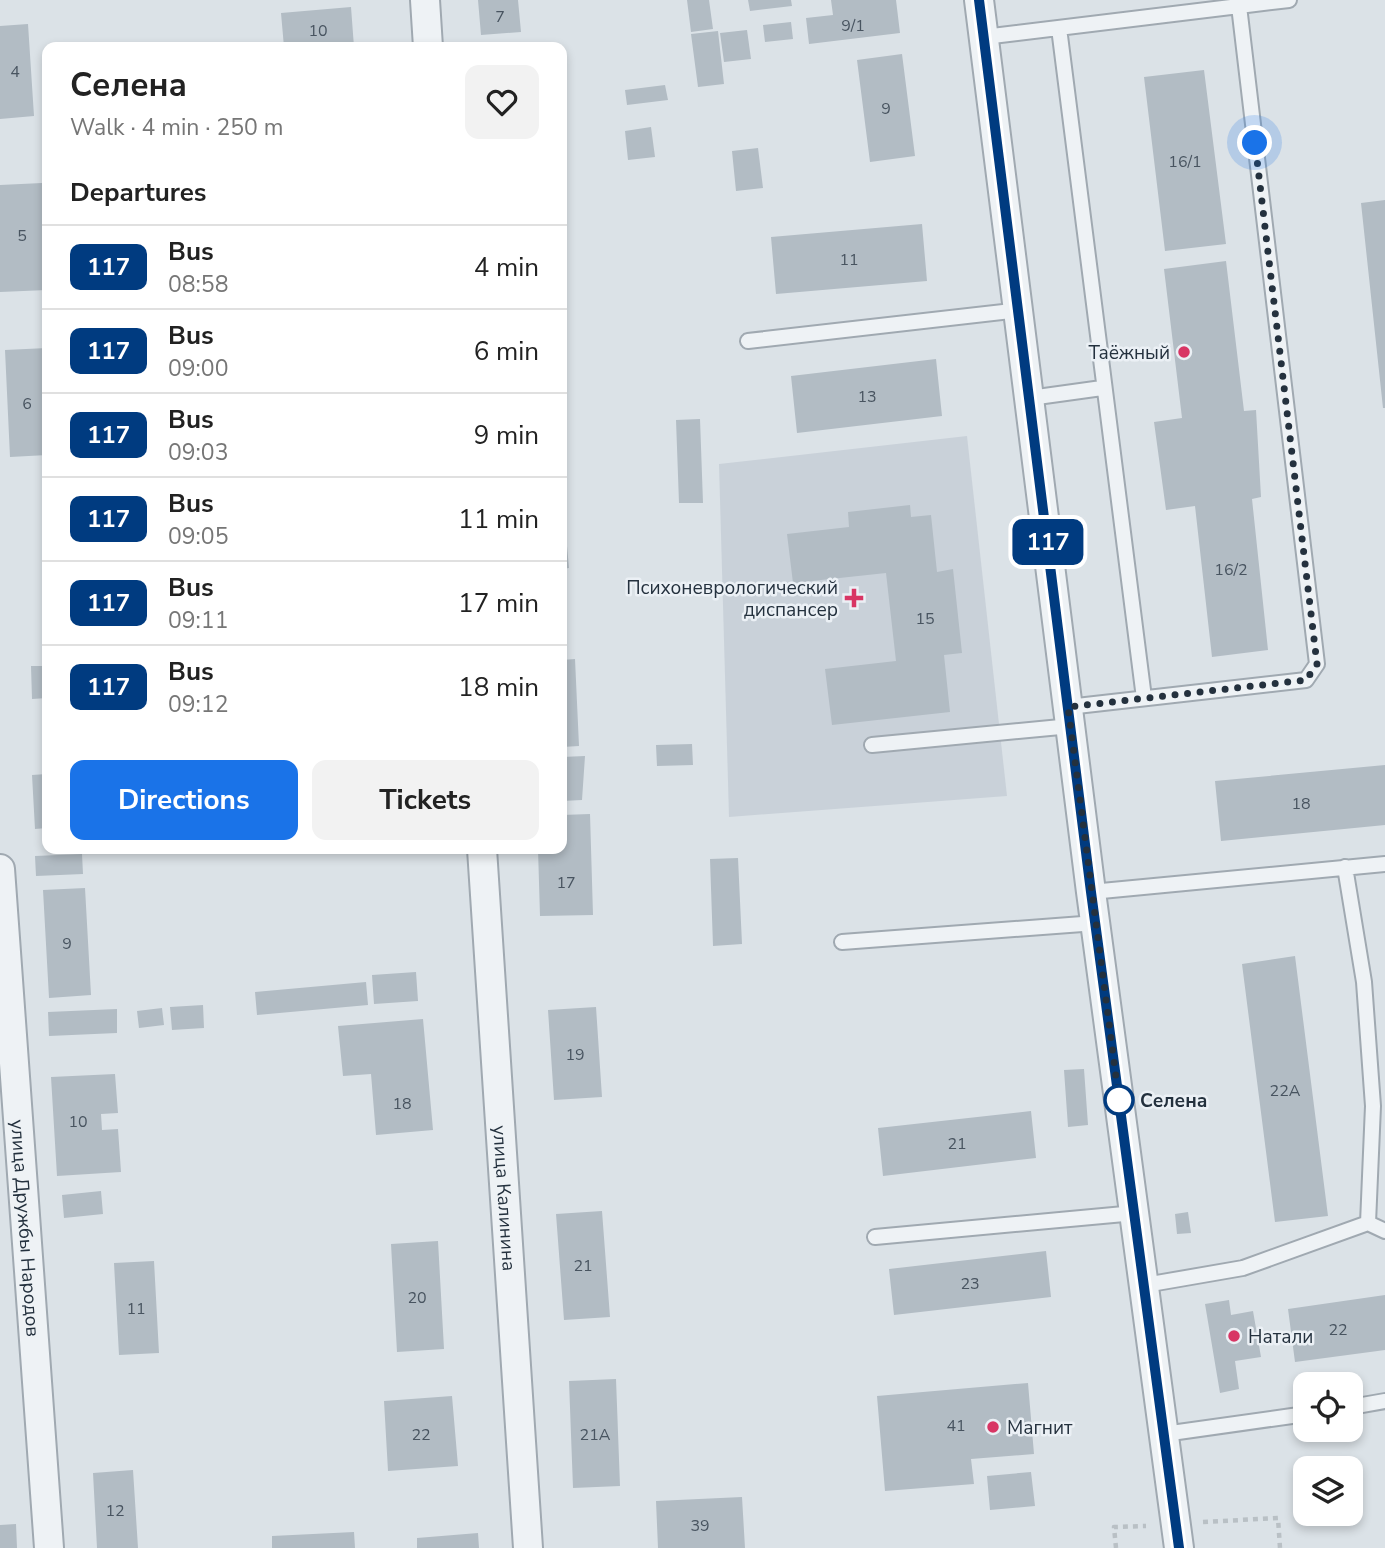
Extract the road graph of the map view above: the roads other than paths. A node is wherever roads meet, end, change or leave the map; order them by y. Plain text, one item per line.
1 (425, 0) edge
2 (979, 0) edge
3 (1289, 0) edge
4 (1239, 6) junction
5 (1059, 28) junction
6 (984, 37) junction
7 (428, 42) edge
8 (1020, 310) junction
9 (748, 341) dead end
10 (1102, 388) junction
11 (1030, 398) junction
12 (1144, 698) junction
13 (1070, 716) junction
14 (872, 745) dead end
15 (482, 854) edge
16 (1385, 863) edge
17 (1345, 867) junction
18 (0, 869) edge
19 (1091, 892) junction
20 (1096, 923) junction
21 (842, 942) dead end
22 (1379, 1105) edge
23 (1135, 1213) junction
24 (1368, 1223) junction
25 (1385, 1231) edge
26 (875, 1237) dead end
27 (1145, 1285) junction
28 (1385, 1401) edge
29 (1363, 1405) edge
30 (1293, 1416) edge
31 (1164, 1434) junction
32 (49, 1548) edge
33 (528, 1548) edge
34 (1180, 1548) edge

1 - 7 street
2 - 6 street
3 - 4 lane
4 - 5 lane
4 - 12 lane
5 - 6 lane
5 - 10 lane
6 - 8 street
8 - 9 lane
8 - 11 street
10 - 11 lane
10 - 12 lane
11 - 13 street
12 - 13 lane
13 - 14 lane
13 - 19 street
15 - 33 street, улица Калинина
16 - 17 lane
17 - 19 lane
17 - 22 lane
18 - 32 street, улица Дружбы Народов
19 - 20 street
20 - 21 lane
20 - 23 street
22 - 24 lane
23 - 26 lane
23 - 27 street
24 - 25 lane
24 - 27 lane
27 - 31 street
28 - 29 lane
30 - 31 lane
31 - 34 street

